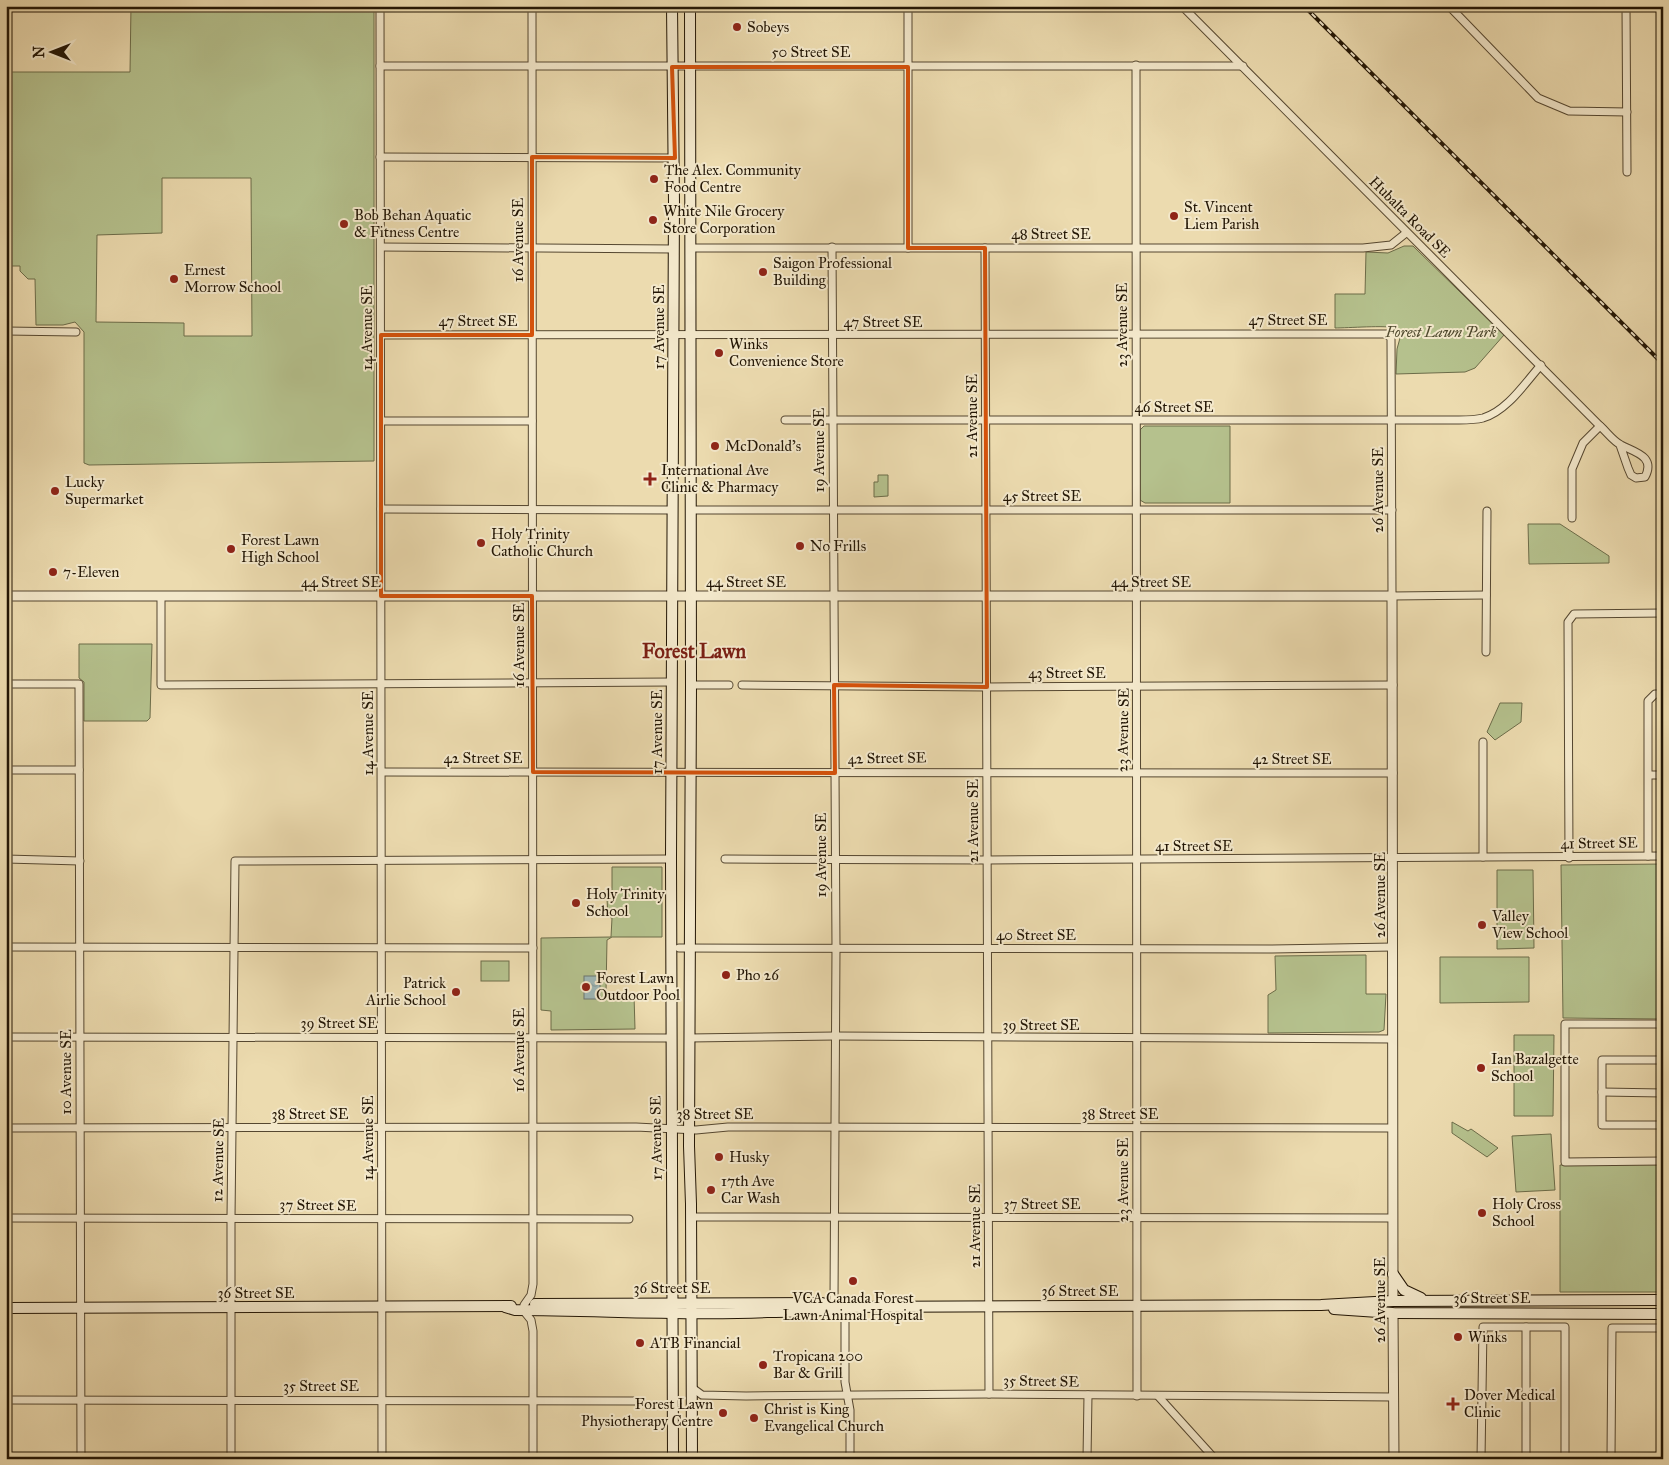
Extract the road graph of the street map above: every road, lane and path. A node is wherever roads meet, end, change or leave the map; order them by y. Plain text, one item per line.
1 (380, 6) edge
2 (532, 6) edge
3 (672, 6) edge
4 (690, 6) edge
5 (908, 6) edge
6 (1182, 6) edge
7 (1449, 6) edge
8 (1626, 6) edge
9 (1136, 65) junction
10 (380, 66) junction
11 (532, 66) junction
12 (690, 66) junction
13 (1243, 66) junction
14 (672, 67) junction
15 (908, 67) junction
16 (1627, 112) junction
17 (380, 157) junction
18 (532, 157) junction
19 (674, 158) junction
20 (1627, 172) dead end
21 (1406, 233) junction
22 (380, 247) junction
23 (532, 247) junction
24 (691, 248) junction
25 (832, 248) junction
26 (908, 248) junction
27 (986, 248) junction
28 (1136, 248) junction
29 (674, 250) junction
30 (6, 331) edge
31 (76, 332) dead end
32 (381, 334) junction
33 (1136, 334) junction
34 (1386, 334) joint
35 (532, 335) junction
36 (833, 335) junction
37 (674, 336) junction
38 (691, 336) junction
39 (986, 336) junction
40 (1541, 365) junction
41 (986, 419) junction
42 (785, 420) dead end
43 (381, 421) junction
44 (532, 421) junction
45 (833, 421) junction
46 (1136, 421) junction
47 (1392, 421) junction
48 (1600, 426) junction
49 (1620, 445) junction
50 (381, 509) junction
51 (532, 510) junction
52 (672, 510) junction
53 (691, 510) junction
54 (834, 510) junction
55 (986, 510) junction
56 (1136, 510) junction
57 (1392, 510) junction
58 (1487, 511) dead end
59 (1572, 518) dead end
60 (1486, 595) junction
61 (6, 596) edge
62 (161, 596) junction
63 (381, 596) junction
64 (532, 596) junction
65 (672, 596) junction
66 (691, 596) junction
67 (834, 596) junction
68 (986, 596) junction
69 (1136, 596) junction
70 (1392, 596) junction
71 (1663, 613) edge
72 (1486, 652) dead end
73 (672, 682) junction
74 (6, 684) edge
75 (382, 684) junction
76 (532, 684) junction
77 (742, 684) dead end
78 (691, 685) junction
79 (729, 685) dead end
80 (834, 685) junction
81 (1393, 685) junction
82 (1138, 686) junction
83 (987, 687) junction
84 (1663, 694) edge
85 (1483, 742) dead end
86 (6, 770) edge
87 (79, 770) junction
88 (987, 771) junction
89 (382, 772) junction
90 (532, 772) junction
91 (689, 772) junction
92 (1136, 772) junction
93 (835, 773) junction
94 (1393, 773) junction
95 (672, 774) junction
96 (1649, 775) junction
97 (1663, 775) edge
98 (1648, 856) junction
99 (1663, 856) edge
100 (1394, 858) junction
101 (1483, 858) junction
102 (1570, 858) junction
103 (6, 859) edge
104 (671, 859) junction
105 (725, 859) dead end
106 (835, 859) junction
107 (382, 860) junction
108 (533, 860) junction
109 (987, 860) junction
110 (1136, 860) junction
111 (80, 861) junction
112 (80, 946) junction
113 (6, 947) edge
114 (382, 947) junction
115 (836, 947) junction
116 (1393, 947) junction
117 (234, 948) junction
118 (533, 948) junction
119 (684, 948) junction
120 (988, 948) junction
121 (1136, 949) junction
122 (1663, 1024) edge
123 (80, 1036) junction
124 (835, 1036) junction
125 (6, 1037) edge
126 (232, 1037) junction
127 (382, 1037) junction
128 (533, 1037) junction
129 (671, 1038) junction
130 (689, 1038) junction
131 (988, 1038) junction
132 (1136, 1039) junction
133 (1394, 1039) junction
134 (1663, 1060) edge
135 (1602, 1092) junction
136 (1663, 1093) edge
137 (1663, 1125) edge
138 (232, 1127) junction
139 (382, 1127) junction
140 (835, 1127) junction
141 (6, 1128) edge
142 (533, 1128) junction
143 (671, 1128) junction
144 (988, 1128) junction
145 (1137, 1128) junction
146 (1393, 1128) junction
147 (80, 1129) junction
148 (689, 1130) junction
149 (1663, 1161) edge
150 (6, 1218) edge
151 (80, 1218) junction
152 (231, 1218) junction
153 (691, 1218) junction
154 (834, 1218) junction
155 (988, 1218) junction
156 (1137, 1218) junction
157 (1393, 1218) junction
158 (382, 1219) junction
159 (533, 1219) junction
160 (629, 1219) dead end
161 (1393, 1274) junction
162 (533, 1284) junction
163 (1426, 1300) junction
164 (1663, 1300) edge
165 (1393, 1301) junction
166 (1321, 1305) junction
167 (989, 1306) junction
168 (1137, 1306) junction
169 (524, 1307) junction
170 (540, 1307) junction
171 (6, 1308) edge
172 (80, 1308) junction
173 (231, 1308) junction
174 (382, 1308) junction
175 (673, 1308) junction
176 (691, 1308) junction
177 (839, 1308) junction
178 (1393, 1312) junction
179 (1663, 1314) edge
180 (1526, 1327) junction
181 (1659, 1328) edge
182 (533, 1331) junction
183 (691, 1387) junction
184 (989, 1394) junction
185 (847, 1395) junction
186 (1088, 1395) junction
187 (1137, 1396) junction
188 (1158, 1396) junction
189 (1394, 1397) junction
190 (6, 1400) edge
191 (81, 1400) junction
192 (231, 1400) junction
193 (382, 1400) junction
194 (533, 1400) junction
195 (636, 1401) dead end
196 (1611, 1457) junction
197 (1663, 1457) edge
198 (1526, 1458) edge
199 (1566, 1458) edge
200 (80, 1459) edge
201 (231, 1459) edge
202 (382, 1459) edge
203 (533, 1459) edge
204 (673, 1459) edge
205 (692, 1459) edge
206 (850, 1459) edge
207 (1087, 1459) edge
208 (1216, 1459) edge
209 (1394, 1459) edge
210 (1482, 1459) edge
211 (1518, 1459) edge

1 - 10 street, 14 Avenue SE
2 - 11 street, 16 Avenue SE
3 - 14 main road, 17 Avenue SE
4 - 12 main road
5 - 15 street
6 - 13 street, Hubalta Road SE
7 - 16 street
8 - 16 street
9 - 13 street, 50 Street SE
9 - 15 street, 50 Street SE
9 - 28 street, 23 Avenue SE
10 - 11 street, 50 Street SE
10 - 17 street, 14 Avenue SE
11 - 14 street, 50 Street SE
11 - 18 street, 16 Avenue SE
12 - 14 street, 50 Street SE
12 - 15 street, 50 Street SE
12 - 24 main road
13 - 21 street, Hubalta Road SE
14 - 19 main road, 17 Avenue SE
15 - 26 street
16 - 20 street
17 - 18 street
17 - 22 street, 14 Avenue SE
18 - 19 street
18 - 23 street, 16 Avenue SE
19 - 29 main road, 17 Avenue SE
21 - 28 street, 48 Street SE
21 - 40 street, Hubalta Road SE
22 - 23 street
22 - 32 street, 14 Avenue SE
23 - 29 street
23 - 35 street, 16 Avenue SE
24 - 25 street, 48 Street SE
24 - 38 main road
25 - 26 street, 48 Street SE
25 - 36 street, 19 Avenue SE
26 - 27 street, 48 Street SE
27 - 28 street, 48 Street SE
27 - 39 street, 21 Avenue SE
28 - 33 street, 23 Avenue SE
29 - 37 main road, 17 Avenue SE
30 - 31 street
32 - 35 street, 47 Street SE
32 - 43 street, 14 Avenue SE
33 - 34 street, 47 Street SE
33 - 39 street, 47 Street SE
33 - 46 street, 23 Avenue SE
34 - 47 street, 26 Avenue SE
35 - 37 street, 47 Street SE
35 - 44 street, 16 Avenue SE
36 - 38 street, 47 Street SE
36 - 39 street, 47 Street SE
36 - 45 street, 19 Avenue SE
37 - 38 street, 47 Street SE
37 - 52 main road, 17 Avenue SE
38 - 53 main road
39 - 41 street, 21 Avenue SE
40 - 47 street, 46 Street SE
40 - 48 street, Hubalta Road SE
41 - 45 street, 46 Street SE
41 - 46 street, 46 Street SE
41 - 55 street, 21 Avenue SE
42 - 45 street, 46 Street SE
43 - 44 street
43 - 50 street, 14 Avenue SE
44 - 51 street, 16 Avenue SE
45 - 54 street, 19 Avenue SE
46 - 47 street, 46 Street SE
46 - 56 street, 23 Avenue SE
47 - 57 street, 26 Avenue SE
48 - 49 street, Hubalta Road SE
48 - 59 street
49 - 49 street, Hubalta Road SE
50 - 51 street
50 - 63 street, 14 Avenue SE
51 - 52 street
51 - 64 street, 16 Avenue SE
52 - 65 main road, 17 Avenue SE
53 - 54 street, 45 Street SE
53 - 66 main road
54 - 55 street, 45 Street SE
54 - 67 street, 19 Avenue SE
55 - 56 street, 45 Street SE
55 - 68 street, 21 Avenue SE
56 - 57 street, 45 Street SE
56 - 69 street, 23 Avenue SE
57 - 70 street, 26 Avenue SE
58 - 60 street
60 - 70 street, 44 Street SE
60 - 72 street
61 - 62 street, 44 Street SE
62 - 63 street, 44 Street SE
62 - 75 street
63 - 64 street, 44 Street SE
63 - 75 street, 14 Avenue SE
64 - 65 street, 44 Street SE
64 - 76 street, 16 Avenue SE
65 - 66 street, 44 Street SE
65 - 73 main road, 17 Avenue SE
66 - 67 street, 44 Street SE
66 - 78 main road
67 - 68 street, 44 Street SE
67 - 80 street, 19 Avenue SE
68 - 69 street, 44 Street SE
68 - 83 street, 21 Avenue SE
69 - 70 street, 44 Street SE
69 - 82 street, 23 Avenue SE
70 - 81 street, 26 Avenue SE
71 - 102 street
73 - 76 street
73 - 95 main road, 17 Avenue SE
74 - 87 street, 10 Avenue SE
75 - 76 street
75 - 89 street, 14 Avenue SE
76 - 90 street, 16 Avenue SE
77 - 80 street, 43 Street SE
78 - 79 street
78 - 91 main road
80 - 83 street, 43 Street SE
80 - 93 street, 19 Avenue SE
81 - 82 street, 43 Street SE
81 - 94 street, 26 Avenue SE
82 - 83 street, 43 Street SE
82 - 92 street, 23 Avenue SE
83 - 88 street, 21 Avenue SE
84 - 96 street
85 - 101 street
86 - 87 street
87 - 111 street, 10 Avenue SE
88 - 92 street, 42 Street SE
88 - 93 street, 42 Street SE
88 - 109 street, 21 Avenue SE
89 - 90 street, 42 Street SE
89 - 107 street, 14 Avenue SE
90 - 95 street, 42 Street SE
90 - 108 street, 16 Avenue SE
91 - 93 street, 42 Street SE
91 - 95 street, 42 Street SE
91 - 119 main road
92 - 94 street, 42 Street SE
92 - 110 street, 23 Avenue SE
93 - 106 street, 19 Avenue SE
94 - 100 street, 26 Avenue SE
95 - 104 main road, 17 Avenue SE
96 - 97 street
96 - 98 street
98 - 99 street, 41 Street SE
98 - 102 street, 41 Street SE
100 - 101 street, 41 Street SE
100 - 110 street, 41 Street SE
100 - 116 street, 26 Avenue SE
101 - 102 street, 41 Street SE
103 - 111 street
104 - 108 street
104 - 129 main road, 17 Avenue SE
105 - 106 street, 41 Street SE
106 - 109 street, 41 Street SE
106 - 115 street, 19 Avenue SE
107 - 108 street
107 - 114 street, 14 Avenue SE
107 - 117 street, 12 Avenue SE
108 - 118 street, 16 Avenue SE
109 - 110 street, 41 Street SE
109 - 120 street, 21 Avenue SE
110 - 121 street, 23 Avenue SE
111 - 112 street, 10 Avenue SE
112 - 113 street
112 - 117 street
112 - 123 street, 10 Avenue SE
114 - 117 street
114 - 118 street
114 - 127 street, 14 Avenue SE
115 - 119 street, 40 Street SE
115 - 120 street, 40 Street SE
115 - 124 street, 19 Avenue SE
116 - 121 street, 40 Street SE
116 - 133 street, 26 Avenue SE
117 - 126 street, 12 Avenue SE
118 - 128 street, 16 Avenue SE
119 - 130 main road
120 - 121 street, 40 Street SE
120 - 131 street, 21 Avenue SE
121 - 132 street, 23 Avenue SE
122 - 149 street
123 - 125 street, 39 Street SE
123 - 126 street, 39 Street SE
123 - 147 street, 10 Avenue SE
124 - 130 street, 39 Street SE
124 - 131 street, 39 Street SE
124 - 140 street, 19 Avenue SE
126 - 127 street, 39 Street SE
126 - 138 street, 12 Avenue SE
127 - 128 street, 39 Street SE
127 - 139 street, 14 Avenue SE
128 - 129 street, 39 Street SE
128 - 142 street, 16 Avenue SE
129 - 143 main road, 17 Avenue SE
130 - 148 main road
131 - 132 street, 39 Street SE
131 - 144 street, 21 Avenue SE
132 - 133 street, 39 Street SE
132 - 145 street, 23 Avenue SE
133 - 146 street, 26 Avenue SE
134 - 135 street
135 - 136 street
135 - 137 street
138 - 139 street, 38 Street SE
138 - 147 street, 38 Street SE
138 - 152 street, 12 Avenue SE
139 - 142 street, 38 Street SE
139 - 158 street, 14 Avenue SE
140 - 144 street, 38 Street SE
140 - 148 street, 38 Street SE
140 - 154 street, 19 Avenue SE
141 - 147 street, 38 Street SE
142 - 143 street, 38 Street SE
142 - 159 street, 16 Avenue SE
143 - 148 street, 38 Street SE
143 - 175 main road, 17 Avenue SE
144 - 145 street, 38 Street SE
144 - 155 street, 21 Avenue SE
145 - 146 street, 38 Street SE
145 - 156 street, 23 Avenue SE
146 - 157 street, 26 Avenue SE
147 - 151 street, 10 Avenue SE
148 - 153 main road
150 - 151 street, 37 Street SE
151 - 152 street, 37 Street SE
151 - 172 street, 10 Avenue SE
152 - 158 street, 37 Street SE
152 - 173 street, 12 Avenue SE
153 - 154 street, 37 Street SE
153 - 176 main road
154 - 155 street, 37 Street SE
154 - 177 street, 19 Avenue SE
155 - 156 street, 37 Street SE
155 - 167 street, 21 Avenue SE
156 - 157 street, 37 Street SE
156 - 168 street, 23 Avenue SE
157 - 161 street, 26 Avenue SE
158 - 159 street, 37 Street SE
158 - 174 street, 14 Avenue SE
159 - 160 street, 37 Street SE
159 - 162 street, 16 Avenue SE
161 - 163 main road
161 - 165 street, 26 Avenue SE
162 - 169 street, 16 Avenue SE
162 - 170 street, 16 Avenue SE
163 - 164 main road, 36 Street SE
163 - 165 main road, 36 Street SE
165 - 166 main road, 36 Street SE
165 - 178 street, 26 Avenue SE
166 - 168 main road, 36 Street SE
166 - 178 main road, 36 Street SE
167 - 168 main road, 36 Street SE
167 - 177 main road, 36 Street SE
167 - 184 street, 21 Avenue SE
168 - 187 street, 23 Avenue SE
169 - 170 main road, 36 Street SE
169 - 174 main road, 36 Street SE
169 - 182 street
170 - 175 main road, 36 Street SE
170 - 182 street
171 - 172 main road, 36 Street SE
172 - 173 main road, 36 Street SE
172 - 191 street, 10 Avenue SE
173 - 174 main road, 36 Street SE
173 - 192 street, 12 Avenue SE
174 - 193 street, 14 Avenue SE
175 - 176 main road, 36 Street SE
175 - 204 main road, 17 Avenue SE
176 - 177 main road, 36 Street SE
176 - 183 main road
177 - 185 street, 19 Avenue SE
178 - 179 main road, 36 Street SE
178 - 189 street, 26 Avenue SE
180 - 198 street
180 - 199 street
180 - 210 street
181 - 196 street
182 - 194 street
183 - 185 street, 35 Street SE
183 - 205 main road
184 - 185 street, 35 Street SE
184 - 186 street, 35 Street SE
185 - 206 street, 19 Avenue SE
186 - 187 street, 35 Street SE
186 - 207 street
187 - 188 street, 35 Street SE
188 - 189 street, 35 Street SE
188 - 208 street
189 - 209 street, 26 Avenue SE
190 - 191 street, 35 Street SE
191 - 192 street, 35 Street SE
191 - 200 street, 10 Avenue SE
192 - 193 street, 35 Street SE
192 - 201 street, 12 Avenue SE
193 - 194 street, 35 Street SE
193 - 202 street, 14 Avenue SE
194 - 195 street, 35 Street SE
194 - 203 street
196 - 197 street
196 - 199 street
198 - 199 street
198 - 211 street

